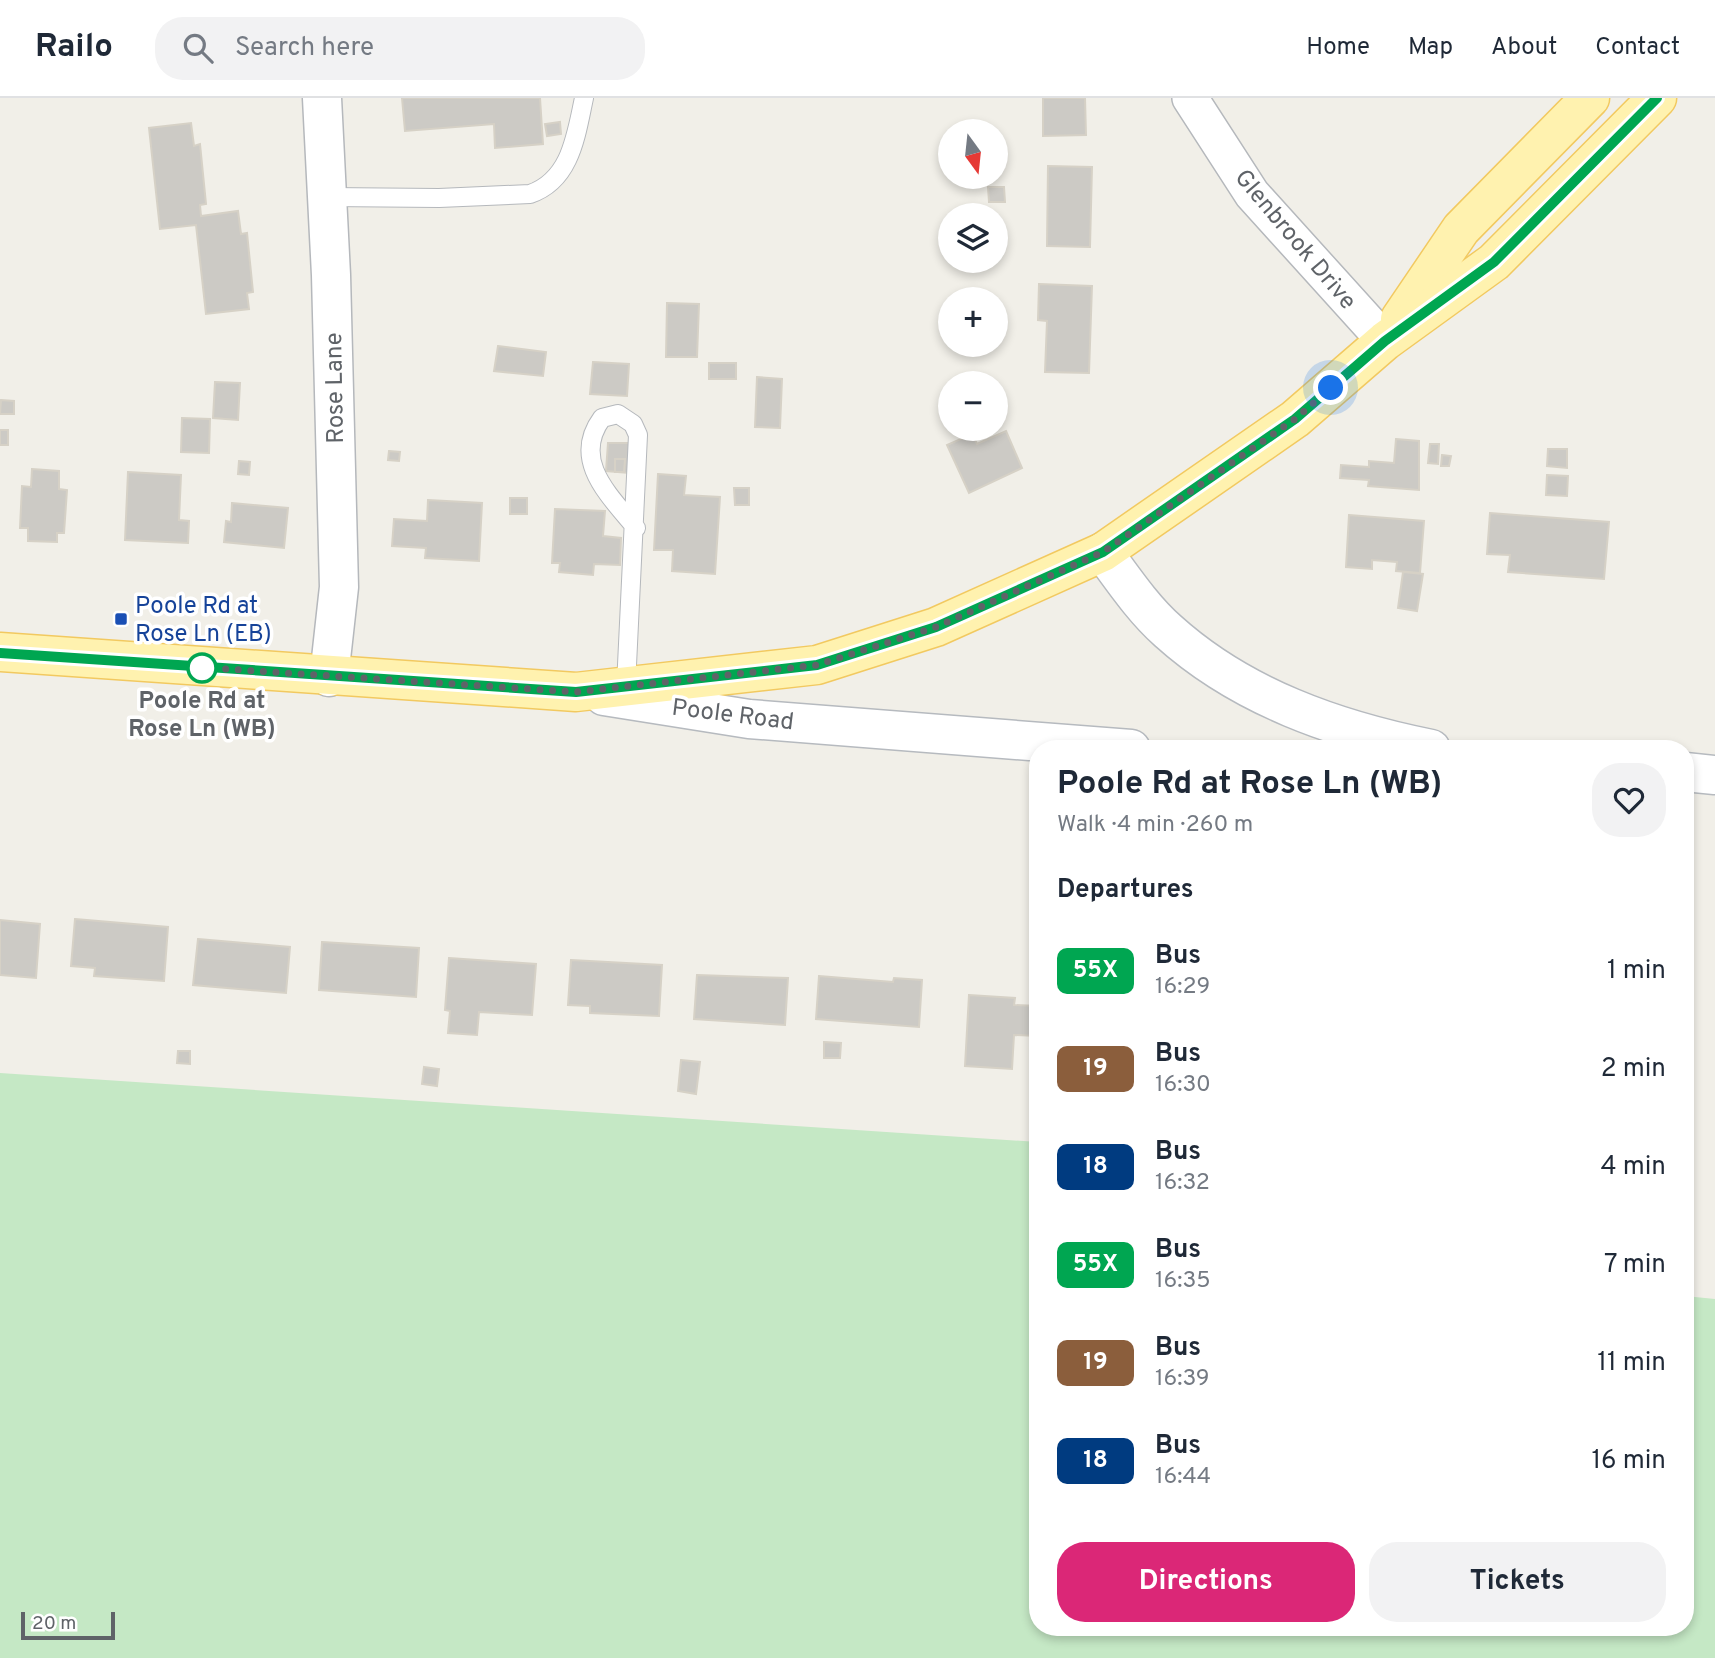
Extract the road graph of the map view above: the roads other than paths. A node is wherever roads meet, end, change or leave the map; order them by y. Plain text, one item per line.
1 (322, 98) edge
2 (584, 98) edge
3 (1190, 98) edge
4 (1590, 98) edge
5 (1657, 98) edge
6 (327, 197) junction
7 (1385, 341) junction
8 (636, 528) junction
9 (1103, 552) junction
10 (0, 652) edge
11 (329, 677) junction
12 (602, 691) junction
13 (724, 695) junction
14 (1063, 740) edge
15 (1396, 740) edge
16 (1694, 773) edge
17 (1715, 775) edge

1 - 6 main road, Rose Lane
2 - 6 lane
3 - 7 street, Glenbrook Drive
4 - 7 main road
5 - 7 main road
6 - 11 main road, Rose Lane
7 - 9 main road
8 - 8 lane
8 - 12 lane
9 - 13 main road
9 - 15 main road
10 - 11 main road
11 - 12 main road
12 - 13 main road
13 - 14 main road, Poole Road
16 - 17 main road

